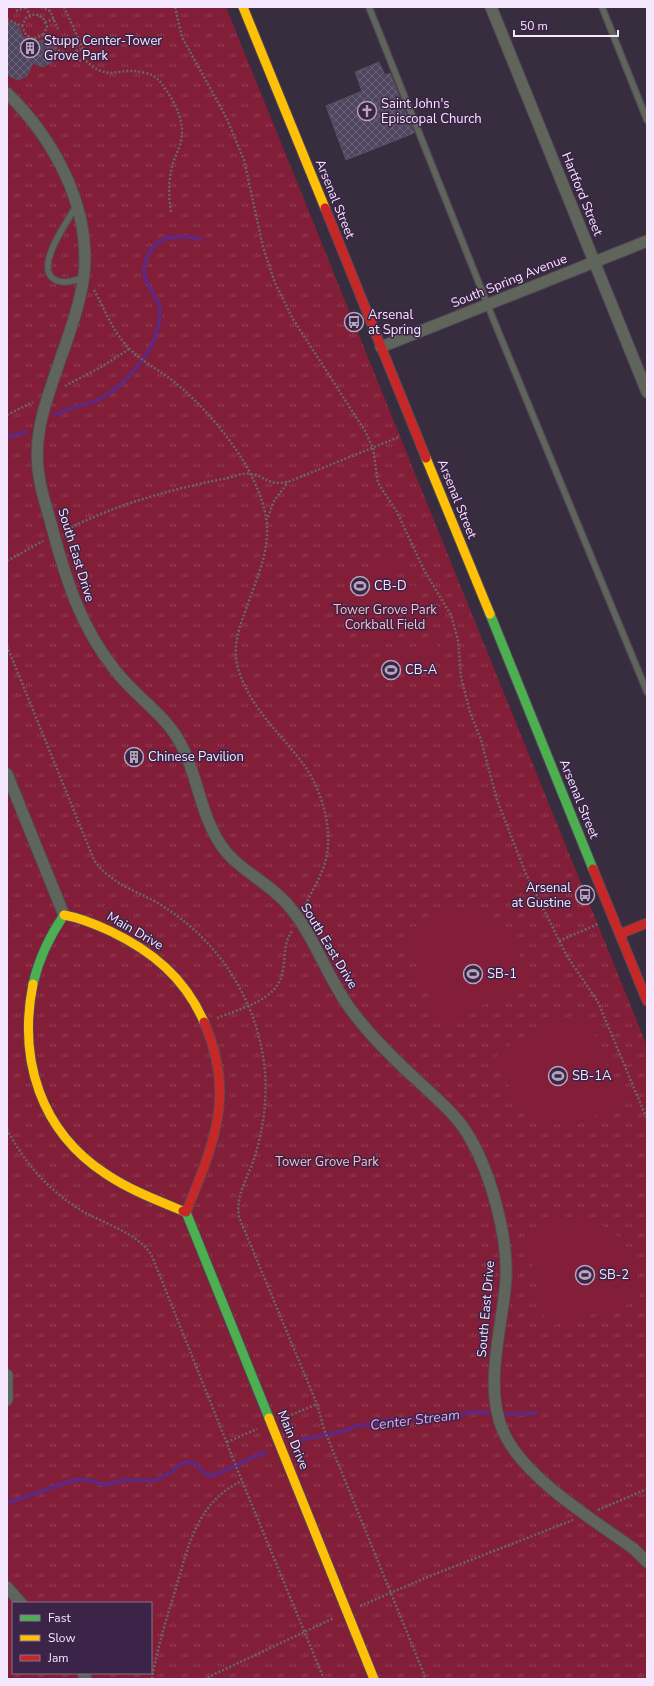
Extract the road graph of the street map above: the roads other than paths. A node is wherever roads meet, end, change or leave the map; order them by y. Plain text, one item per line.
1 (243, 7) edge
2 (369, 7) edge
3 (491, 7) edge
4 (602, 7) edge
5 (7, 93) edge
6 (647, 120) edge
7 (76, 205) junction
8 (647, 241) edge
9 (594, 262) junction
10 (84, 277) junction
11 (488, 305) junction
12 (381, 347) junction
13 (647, 392) edge
14 (647, 692) edge
15 (7, 774) edge
16 (64, 915) junction
17 (647, 924) edge
18 (620, 934) junction
19 (647, 1001) edge
20 (186, 1212) junction
21 (7, 1375) edge
22 (7, 1400) edge
23 (647, 1562) edge
24 (7, 1587) edge
25 (20, 1602) edge
26 (374, 1679) edge

1 - 12 street, Arsenal Street
2 - 11 lane
3 - 9 street, Hartford Street
4 - 6 lane
5 - 7 street, South East Drive
7 - 10 street, South East Drive
7 - 10 lane
8 - 9 street, South Spring Avenue
9 - 11 street, South Spring Avenue
9 - 13 street, Hartford Street
10 - 23 street, South East Drive
11 - 12 street, South Spring Avenue
11 - 14 lane
12 - 18 street, Arsenal Street
15 - 16 street
16 - 20 street, Main Drive
16 - 20 street
17 - 18 street
18 - 19 street, Arsenal Street
20 - 26 street, Main Drive
21 - 22 street
24 - 25 street

